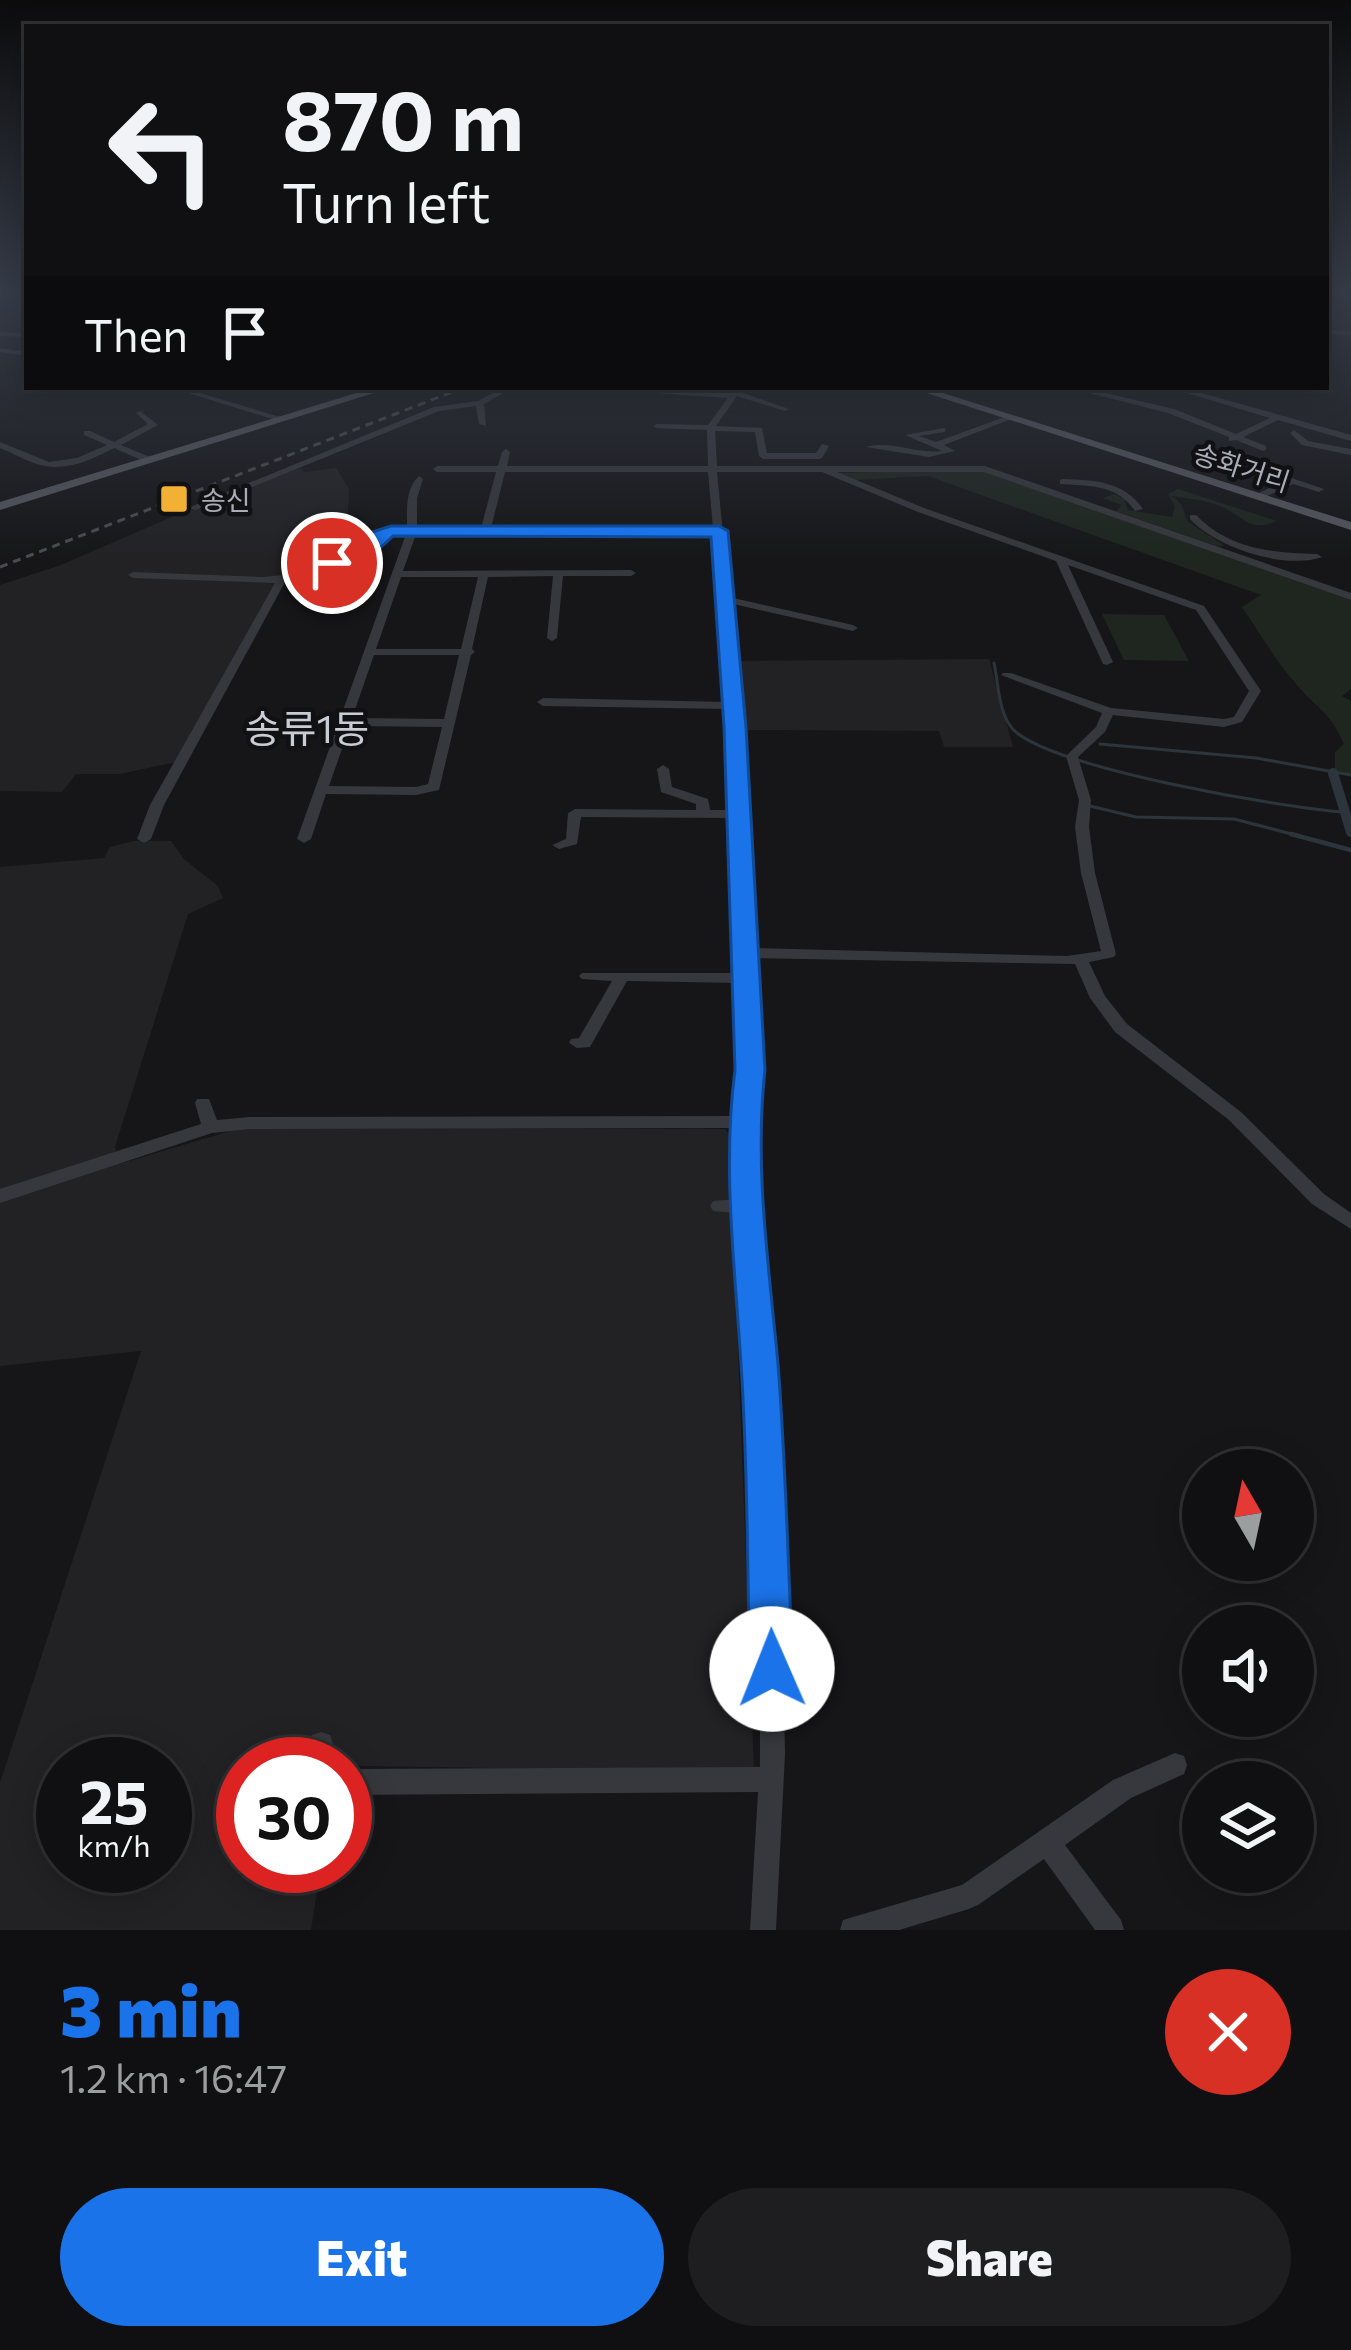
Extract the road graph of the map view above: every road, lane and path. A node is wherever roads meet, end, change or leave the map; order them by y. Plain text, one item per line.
1 (183, 390) edge
2 (378, 390) edge
3 (505, 390) edge
4 (923, 390) edge
5 (1080, 390) edge
6 (1099, 390) edge
7 (1182, 390) edge
8 (655, 391) dead end
9 (736, 392) edge
10 (1091, 393) junction
11 (490, 400) junction
12 (785, 409) dead end
13 (140, 413) dead end
14 (1278, 417) junction
15 (1010, 418) junction
16 (282, 419) junction
17 (483, 424) dead end
18 (656, 426) dead end
19 (710, 429) junction
20 (942, 430) dead end
21 (87, 433) dead end
22 (1294, 433) dead end
23 (1351, 438) edge
24 (1232, 440) junction
25 (0, 445) edge
26 (121, 445) junction
27 (825, 446) dead end
28 (870, 447) dead end
29 (1263, 448) dead end
30 (940, 449) junction
31 (1350, 451) edge
32 (506, 452) dead end
33 (149, 460) junction
34 (436, 469) dead end
35 (501, 469) junction
36 (714, 469) junction
37 (985, 469) junction
38 (825, 470) junction
39 (1265, 472) dead end
40 (419, 479) dead end
41 (1293, 480) junction
42 (1063, 482) dead end
43 (1112, 488) junction
44 (1319, 489) dead end
45 (1258, 497) junction
46 (1083, 502) junction
47 (0, 506) edge
48 (193, 508) dead end
49 (1138, 509) dead end
50 (1193, 517) dead end
51 (1351, 526) edge
52 (412, 531) junction
53 (485, 531) junction
54 (719, 531) junction
55 (1238, 546) junction
56 (1225, 553) junction
57 (1317, 557) dead end
58 (1061, 560) junction
59 (332, 563) dead end
60 (352, 564) junction
61 (558, 573) junction
62 (631, 573) dead end
63 (133, 574) dead end
64 (398, 574) junction
65 (484, 574) junction
66 (283, 578) junction
67 (1351, 597) edge
68 (724, 599) junction
69 (853, 628) dead end
70 (552, 638) dead end
71 (371, 652) junction
72 (469, 652) junction
73 (1107, 662) dead end
74 (1007, 675) dead end
75 (543, 702) dead end
76 (733, 706) junction
77 (1109, 711) junction
78 (348, 722) junction
79 (449, 723) junction
80 (663, 769) dead end
81 (323, 790) junction
82 (703, 814) junction
83 (738, 814) junction
84 (144, 839) dead end
85 (304, 839) dead end
86 (559, 844) dead end
87 (743, 953) junction
88 (1081, 961) junction
89 (587, 976) dead end
90 (622, 977) junction
91 (745, 978) junction
92 (577, 1043) dead end
93 (203, 1103) dead end
94 (744, 1122) junction
95 (211, 1127) junction
96 (0, 1196) edge
97 (719, 1206) dead end
98 (746, 1206) junction
99 (1351, 1222) edge
100 (1175, 1765) dead end
101 (771, 1779) junction
102 (372, 1782) edge
103 (1047, 1842) junction
104 (763, 1930) edge
105 (854, 1930) edge
106 (1111, 1930) edge

1 - 16 street
2 - 16 main road
3 - 11 street
4 - 15 main road, 송화거리
5 - 10 street
6 - 10 street
7 - 14 street
8 - 9 street
9 - 12 street
9 - 19 street
10 - 24 street
11 - 17 street
11 - 48 street
13 - 26 street
14 - 23 street
14 - 24 street
15 - 30 street
15 - 45 main road, 송화거리
16 - 33 main road
18 - 19 street
19 - 27 street
19 - 36 street
20 - 30 street
21 - 26 street
22 - 31 street
24 - 29 street
25 - 26 street
26 - 33 street
28 - 30 street
30 - 37 street
32 - 35 street
33 - 47 main road
34 - 35 street
35 - 36 street
35 - 53 street
36 - 38 street
36 - 54 street
37 - 38 street
37 - 46 street
38 - 58 street
39 - 41 street
40 - 52 street
41 - 44 street
41 - 45 street
42 - 43 street
43 - 46 street
43 - 49 street
45 - 51 main road, 송화거리
46 - 56 street
50 - 55 street
52 - 53 street
52 - 60 street
52 - 64 street
53 - 54 street
54 - 68 street
55 - 56 street
55 - 57 street
56 - 67 street
58 - 73 street
58 - 77 street
59 - 60 street
60 - 66 street
61 - 62 street
61 - 65 street
61 - 70 street
63 - 66 street
64 - 65 street
64 - 71 street
65 - 72 street
66 - 84 street
68 - 69 street
68 - 76 street
71 - 72 street
71 - 78 street
72 - 79 street
74 - 77 street
75 - 76 street
76 - 83 street
77 - 88 street
78 - 79 street
78 - 81 street
79 - 81 street
80 - 82 street
81 - 85 street
82 - 83 street
82 - 86 street
83 - 87 street
87 - 88 street
87 - 91 street
88 - 99 street
89 - 90 street
90 - 91 street
90 - 92 street
91 - 94 street
93 - 95 street
94 - 95 street
94 - 98 street
95 - 96 street
97 - 98 street
98 - 101 street
100 - 103 street
101 - 102 street
101 - 104 street
103 - 105 street
103 - 106 street

